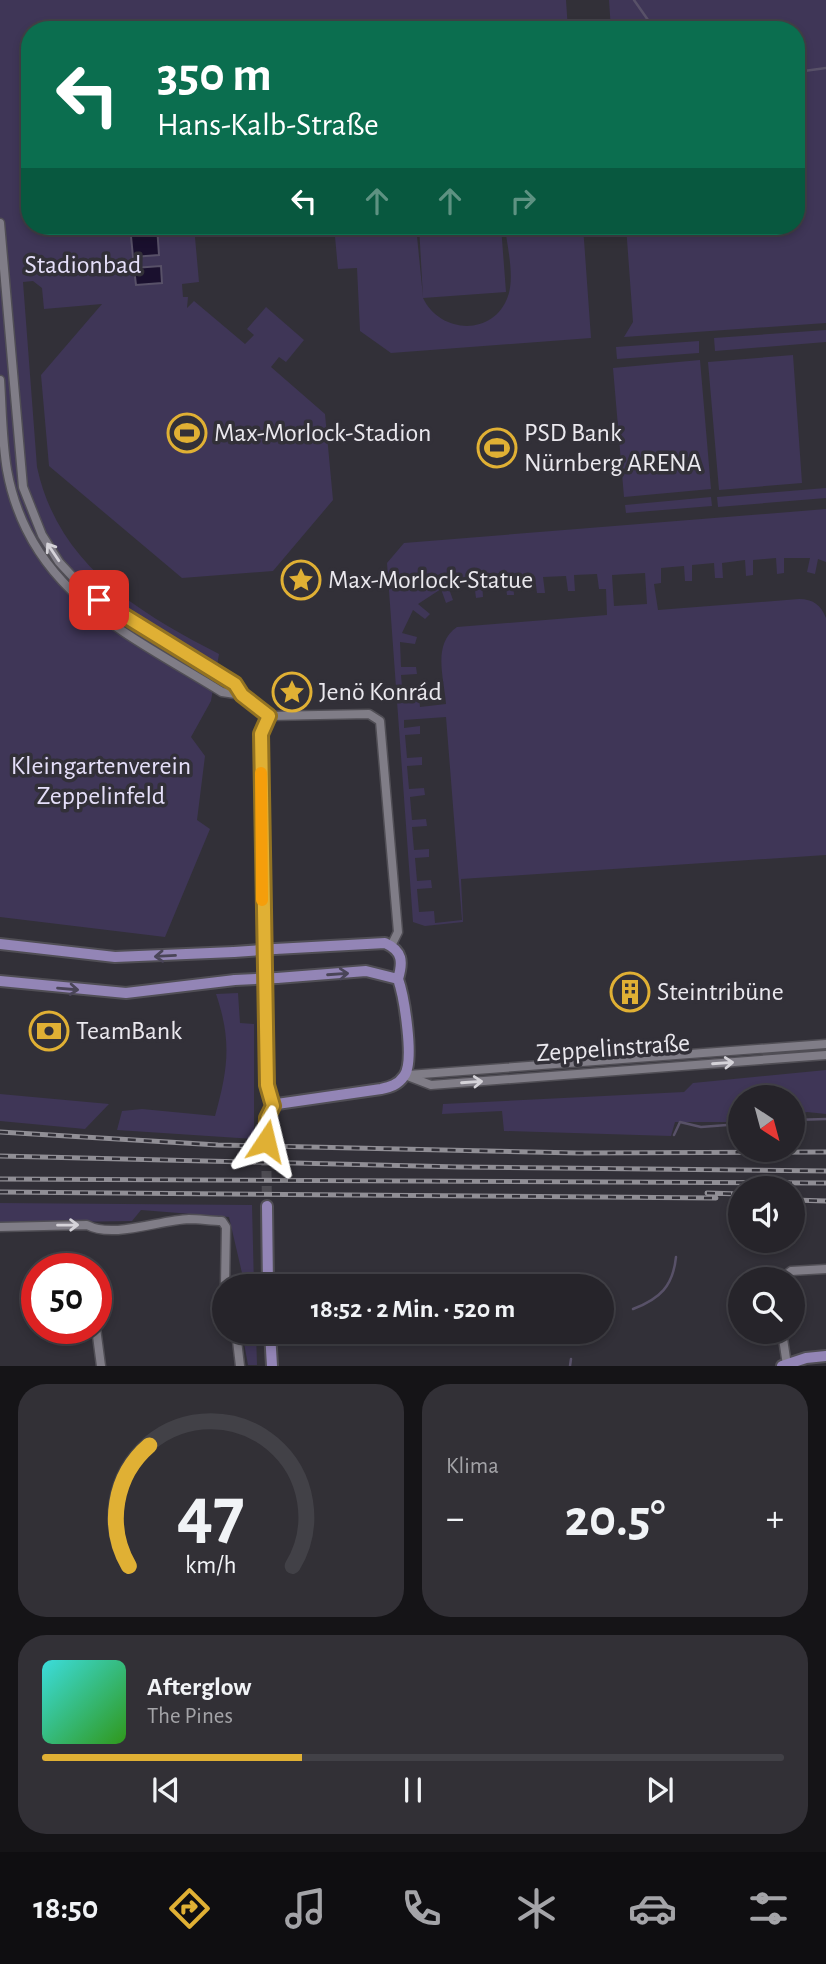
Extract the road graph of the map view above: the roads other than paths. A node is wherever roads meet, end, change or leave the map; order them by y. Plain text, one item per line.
1 (0, 223) edge
2 (3, 308) edge
3 (0, 380) edge
4 (114, 610) junction
5 (108, 621) junction
6 (242, 695) junction
7 (269, 716) junction
8 (0, 944) edge
9 (391, 946) junction
10 (398, 979) junction
11 (0, 981) edge
12 (826, 1044) edge
13 (826, 1055) edge
14 (405, 1075) junction
15 (273, 1106) junction
16 (266, 1141) tunnel mouth
17 (267, 1206) tunnel mouth
18 (0, 1227) edge
19 (826, 1269) edge
20 (805, 1270) edge
21 (225, 1274) edge
22 (268, 1274) edge
23 (98, 1344) edge
24 (237, 1344) edge
25 (271, 1344) edge
26 (783, 1344) edge
27 (826, 1356) edge
28 (786, 1365) edge
29 (101, 1366) edge
30 (240, 1366) edge
31 (272, 1366) edge

1 - 2 street
4 -> 2 street
3 - 5 street
4 - 5 street
4 - 6 street
5 - 6 street
6 - 7 street
7 - 9 street
7 - 15 street
9 -> 8 main road, bridge
9 - 10 main road
11 -> 10 main road, bridge
10 - 14 main road
12 - 14 street, Zeppelinstraße
14 -> 13 street, Zeppelinstraße
14 - 15 main road, Zeppelinstraße
15 - 16 main road
17 - 22 main road
18 -> 21 street
19 - 20 street
23 - 29 street
24 - 30 street
25 - 31 main road
26 - 28 street
27 - 28 main road

